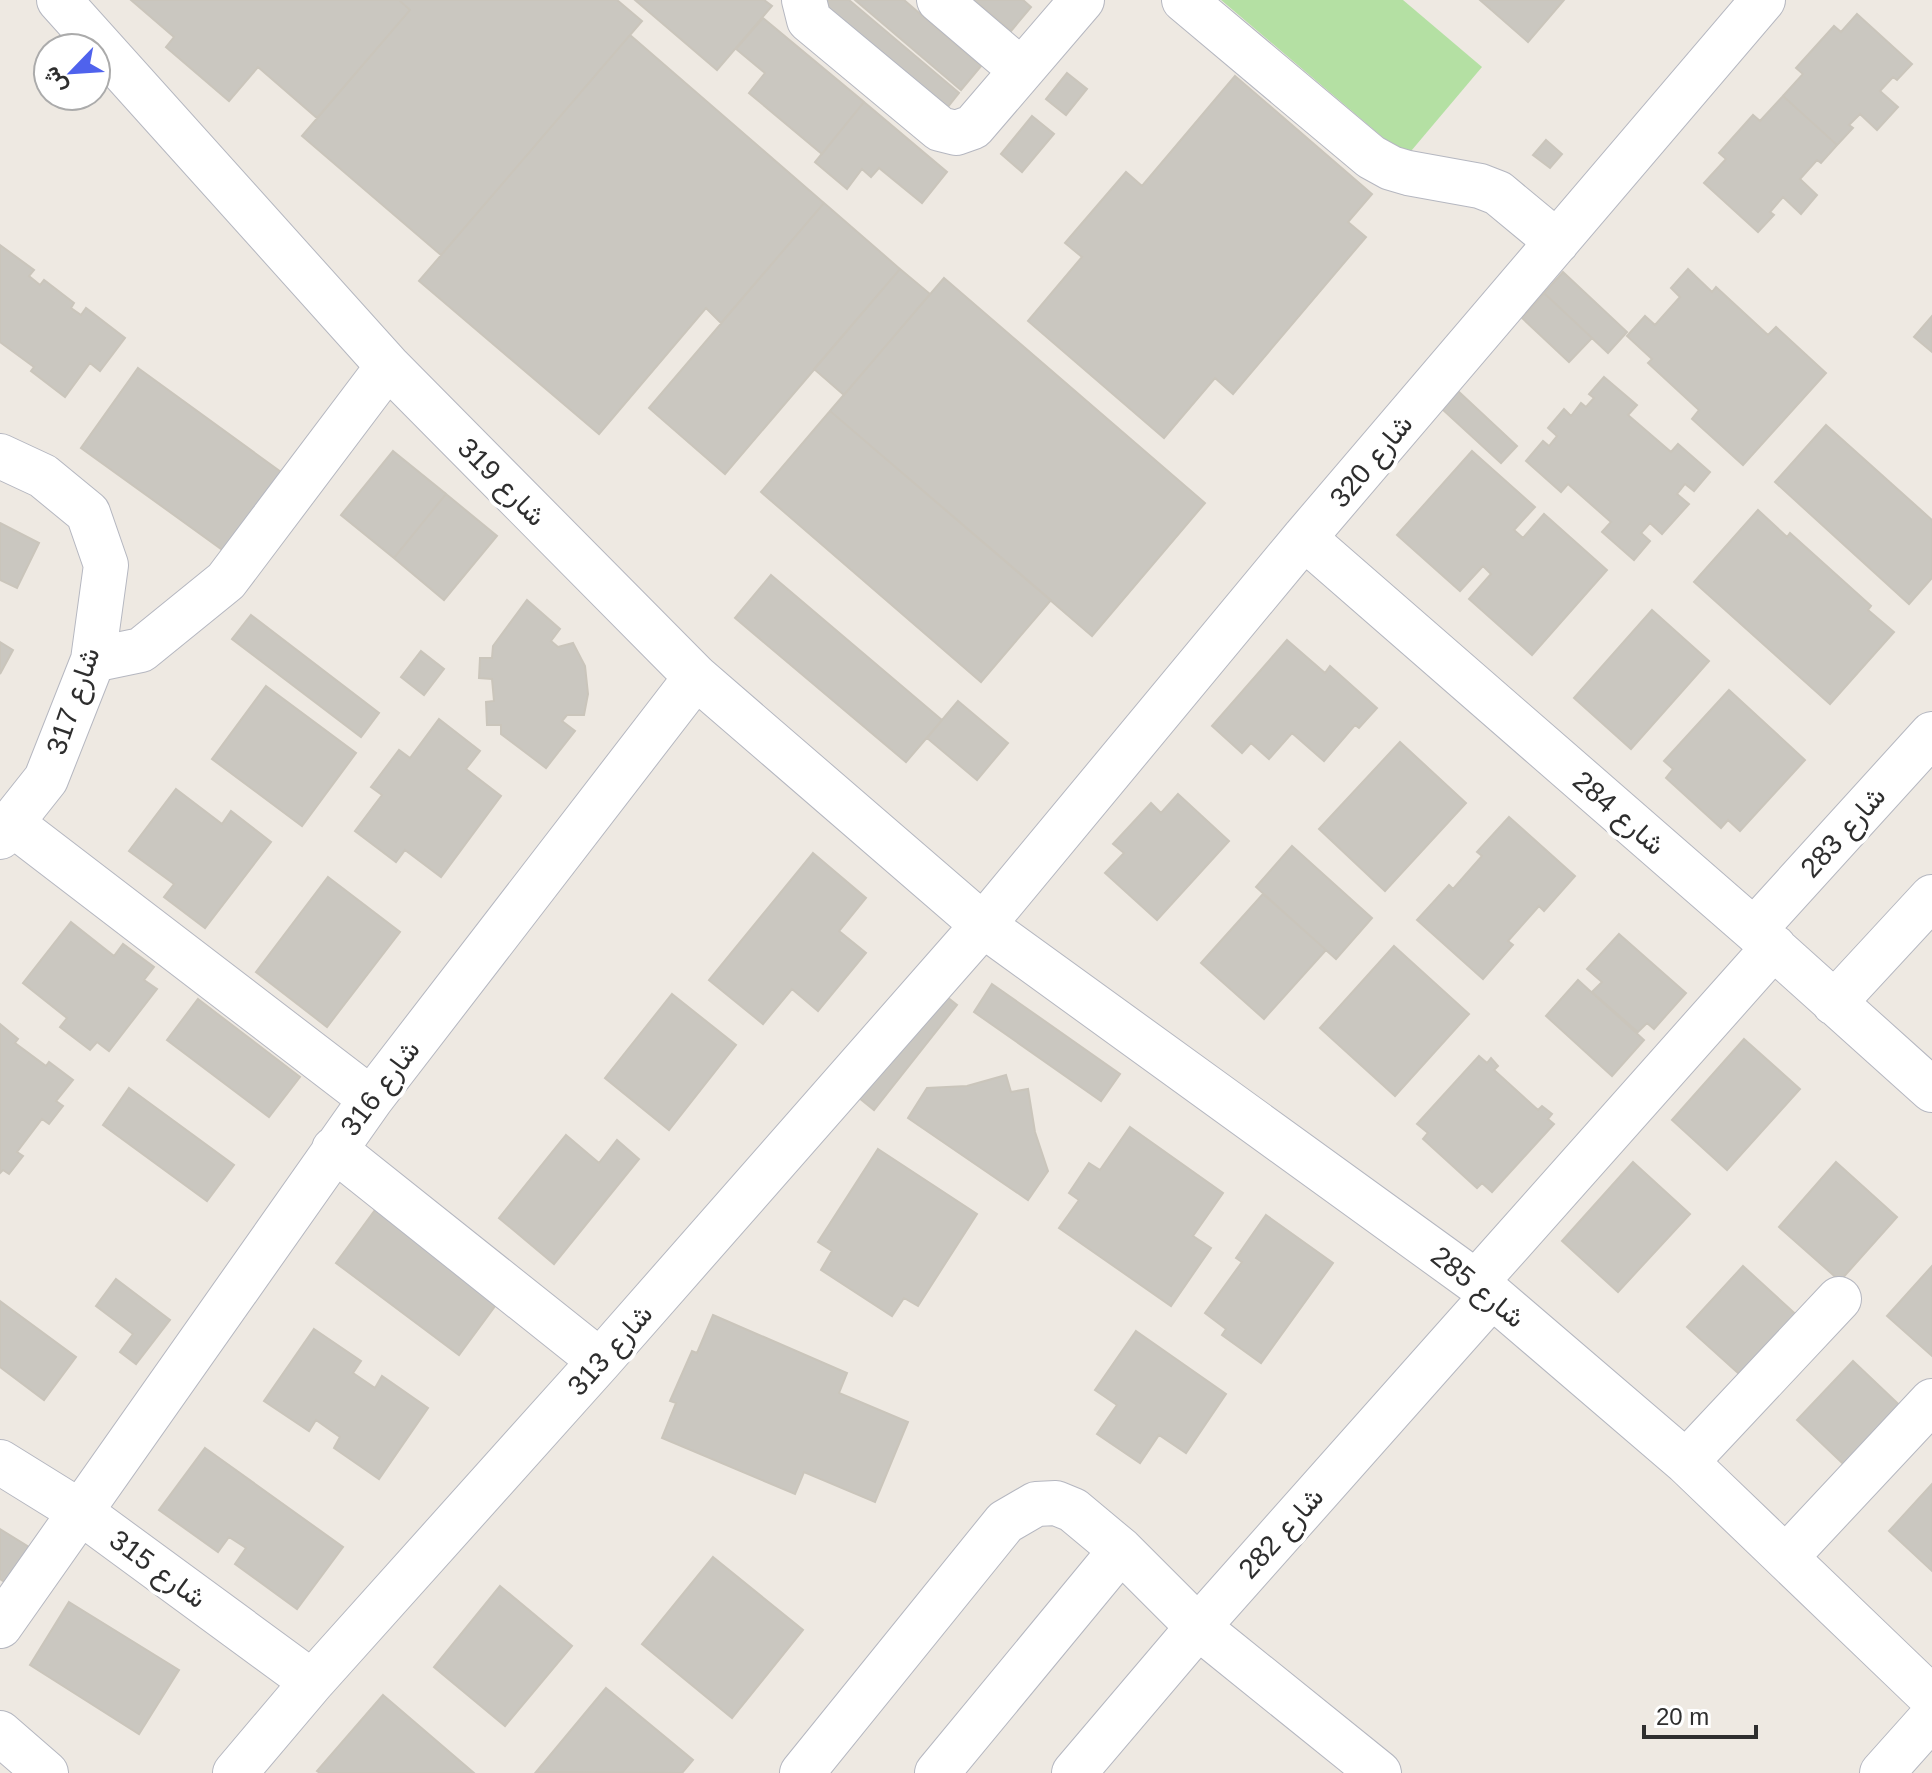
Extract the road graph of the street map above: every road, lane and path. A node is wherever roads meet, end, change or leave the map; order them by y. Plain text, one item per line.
1 (59, 0) edge
2 (804, 0) edge
3 (939, 0) edge
4 (1082, 0) edge
5 (1184, 0) edge
6 (1763, 0) edge
7 (1021, 70) junction
8 (1557, 242) junction
9 (388, 366) junction
10 (0, 456) edge
11 (1304, 538) junction
12 (93, 660) junction
13 (696, 677) junction
14 (1932, 734) edge
15 (5, 830) edge
16 (1932, 897) edge
17 (983, 925) junction
18 (1764, 939) junction
19 (1834, 1003) junction
20 (1932, 1090) edge
21 (371, 1099) junction
22 (334, 1149) junction
23 (1484, 1289) junction
24 (1839, 1299) dead end
25 (600, 1361) junction
26 (1932, 1401) edge
27 (0, 1462) edge
28 (1686, 1462) junction
29 (79, 1511) junction
30 (1121, 1550) junction
31 (1787, 1556) junction
32 (0, 1626) edge
33 (1198, 1627) junction
34 (312, 1682) junction
35 (1932, 1698) edge
36 (1932, 1717) edge
37 (0, 1733) edge
38 (46, 1773) edge
39 (235, 1773) edge
40 (802, 1773) edge
41 (937, 1773) edge
42 (1074, 1773) edge
43 (1379, 1773) edge
44 (1882, 1773) edge

1 - 9 street, شارع 319
2 - 7 street
3 - 7 street
4 - 7 street
5 - 8 street
6 - 8 street, شارع 320
8 - 11 street, شارع 320
9 - 12 street
9 - 13 street, شارع 319
10 - 12 street, شارع 317
11 - 17 street, شارع 320
11 - 18 street, شارع 284
12 - 15 street, شارع 317
13 - 17 street, شارع 319
13 - 21 street, شارع 316
14 - 18 street, شارع 283
15 - 21 street
16 - 19 street
17 - 23 street, شارع 285
17 - 25 street, شارع 313
18 - 19 street, شارع 284
18 - 23 street, شارع 283
19 - 20 street, شارع 284
21 - 22 street, شارع 316
22 - 25 street
22 - 29 street, شارع 316
23 - 28 street, شارع 285
23 - 33 street, شارع 282
24 - 28 street
25 - 34 street, شارع 313
26 - 31 street
27 - 29 street, شارع 315
28 - 31 street, شارع 285
29 - 32 street, شارع 316
29 - 34 street, شارع 315
30 - 33 street
30 - 40 street
30 - 41 street
31 - 35 street, شارع 285
33 - 42 street, شارع 282
33 - 43 street
34 - 39 street, شارع 313
36 - 44 street
37 - 38 street

